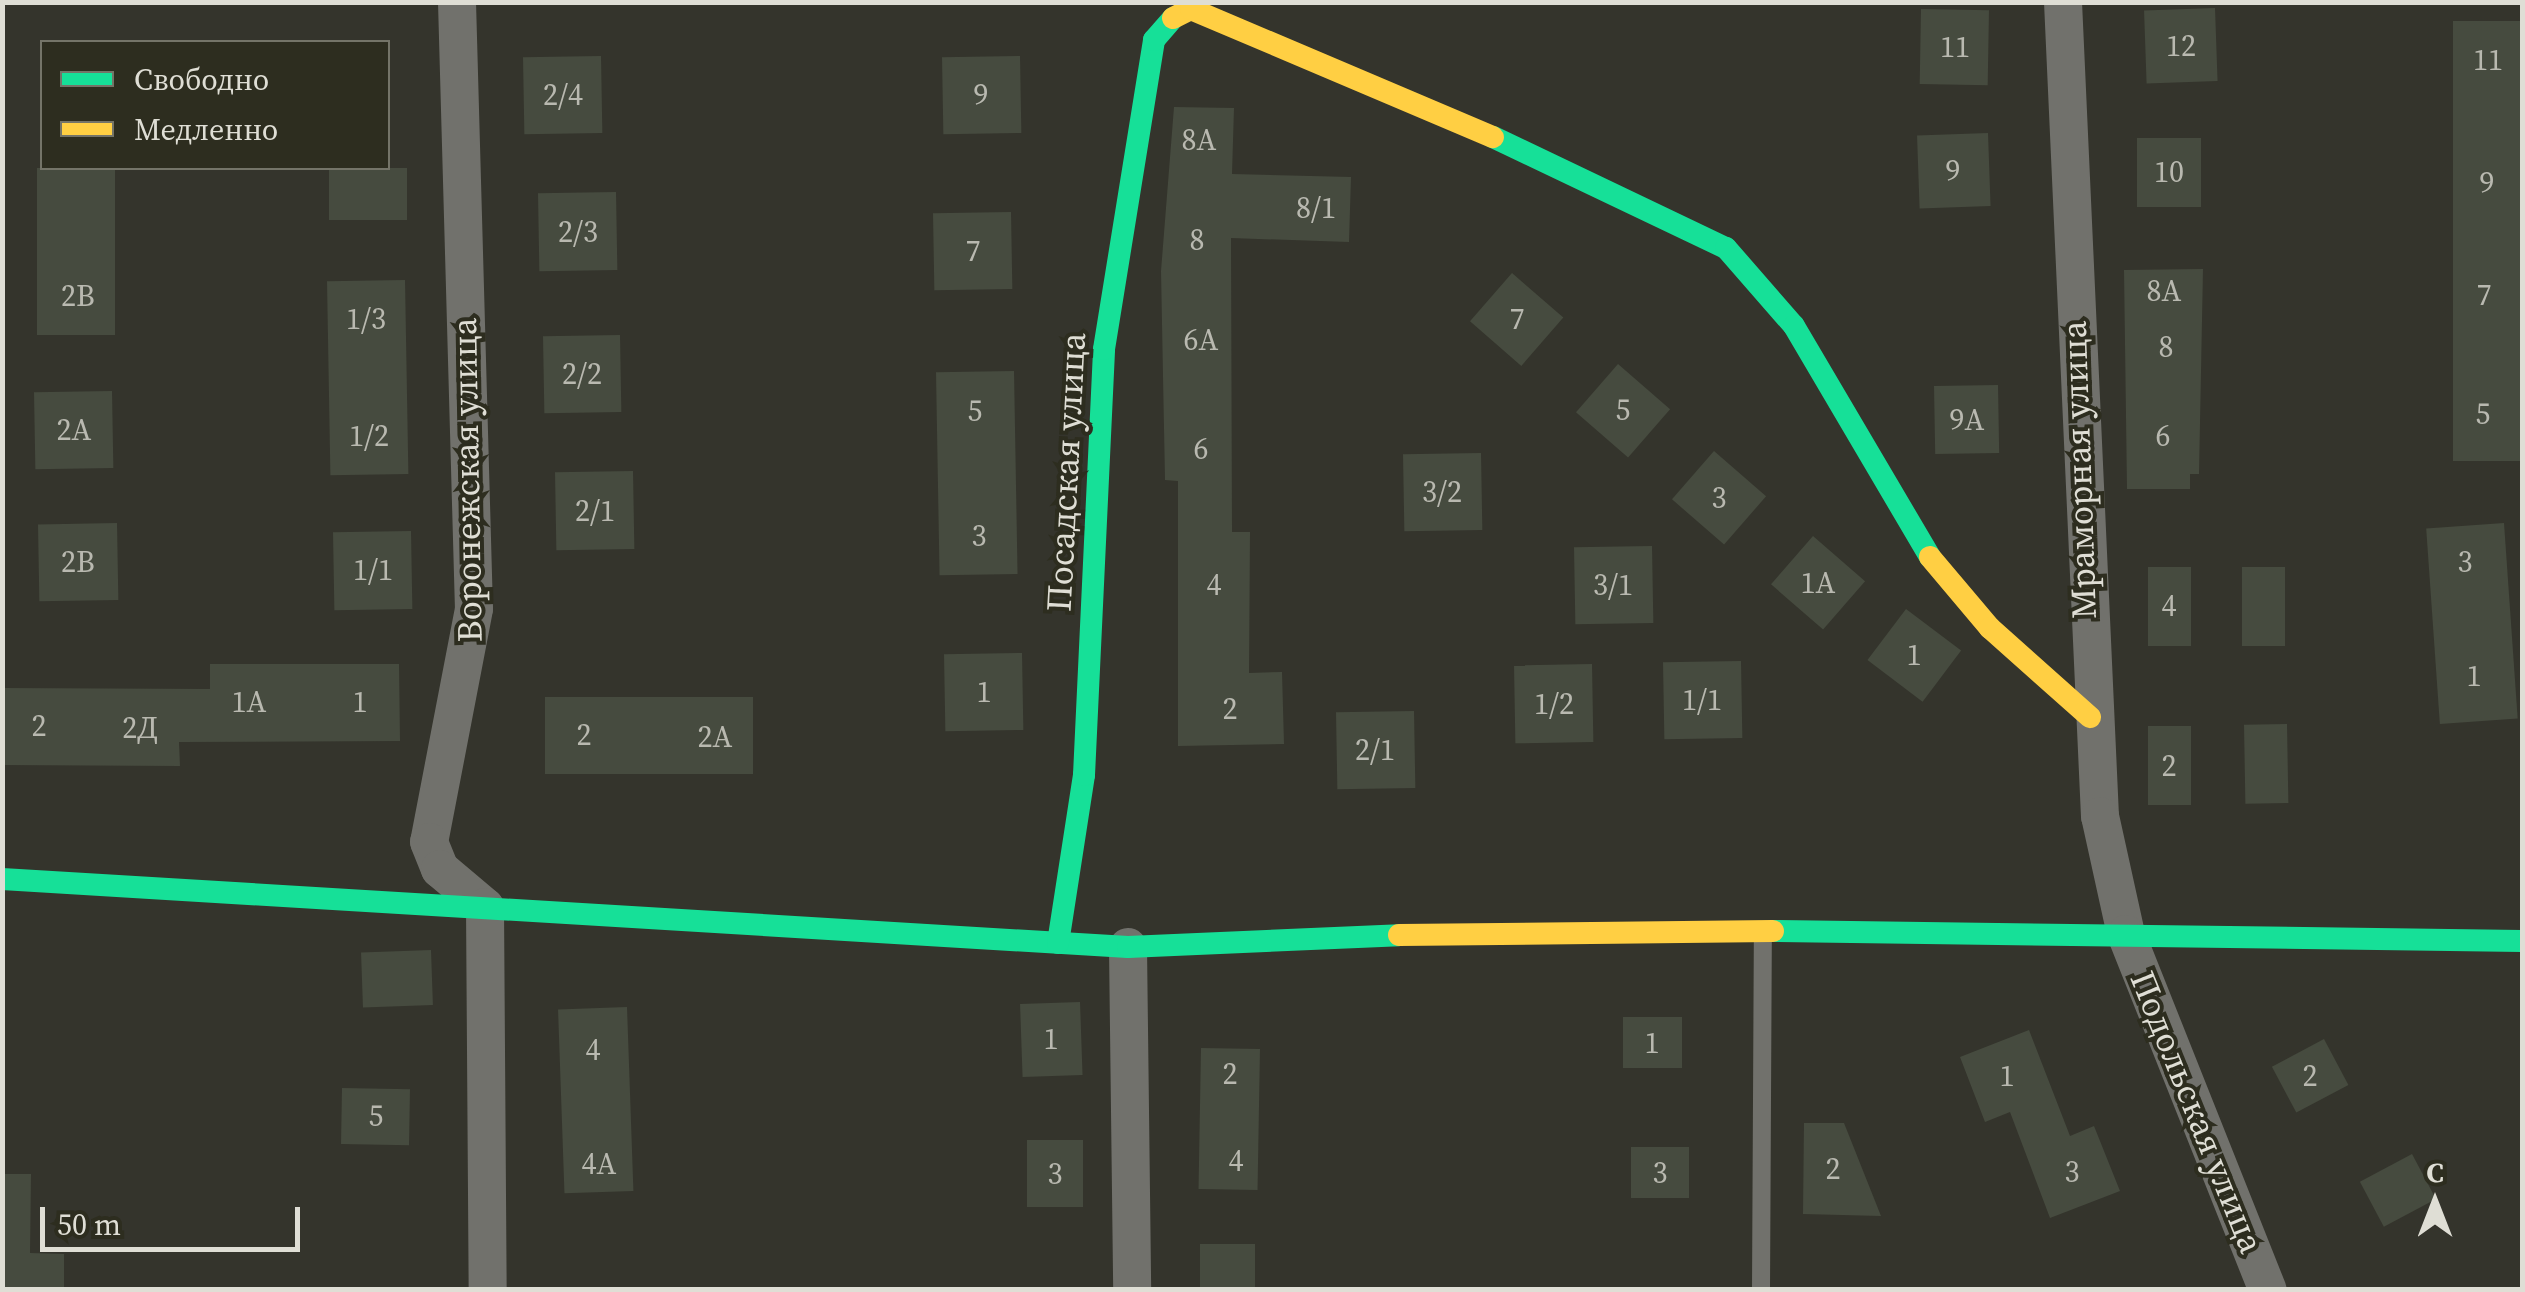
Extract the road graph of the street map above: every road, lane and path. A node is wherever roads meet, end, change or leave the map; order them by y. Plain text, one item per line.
1 (456, 2) edge
2 (2062, 2) edge
3 (2090, 717) junction
4 (2, 880) edge
5 (485, 908) junction
6 (1763, 930) junction
7 (2126, 934) junction
8 (2522, 941) edge
9 (1058, 943) junction
10 (1128, 947) junction
11 (488, 1290) edge
12 (1132, 1290) edge
13 (1761, 1290) edge
14 (2268, 1290) edge

1 - 5 street, Воронежская улица
2 - 3 street, Мраморная улица
3 - 7 street, Мраморная улица
3 - 9 street, Посадская улица
4 - 5 street
5 - 9 street
5 - 11 street
6 - 7 street
6 - 10 street
6 - 13 lane
7 - 8 street
7 - 14 street, Подольская улица
9 - 10 street
10 - 12 street

